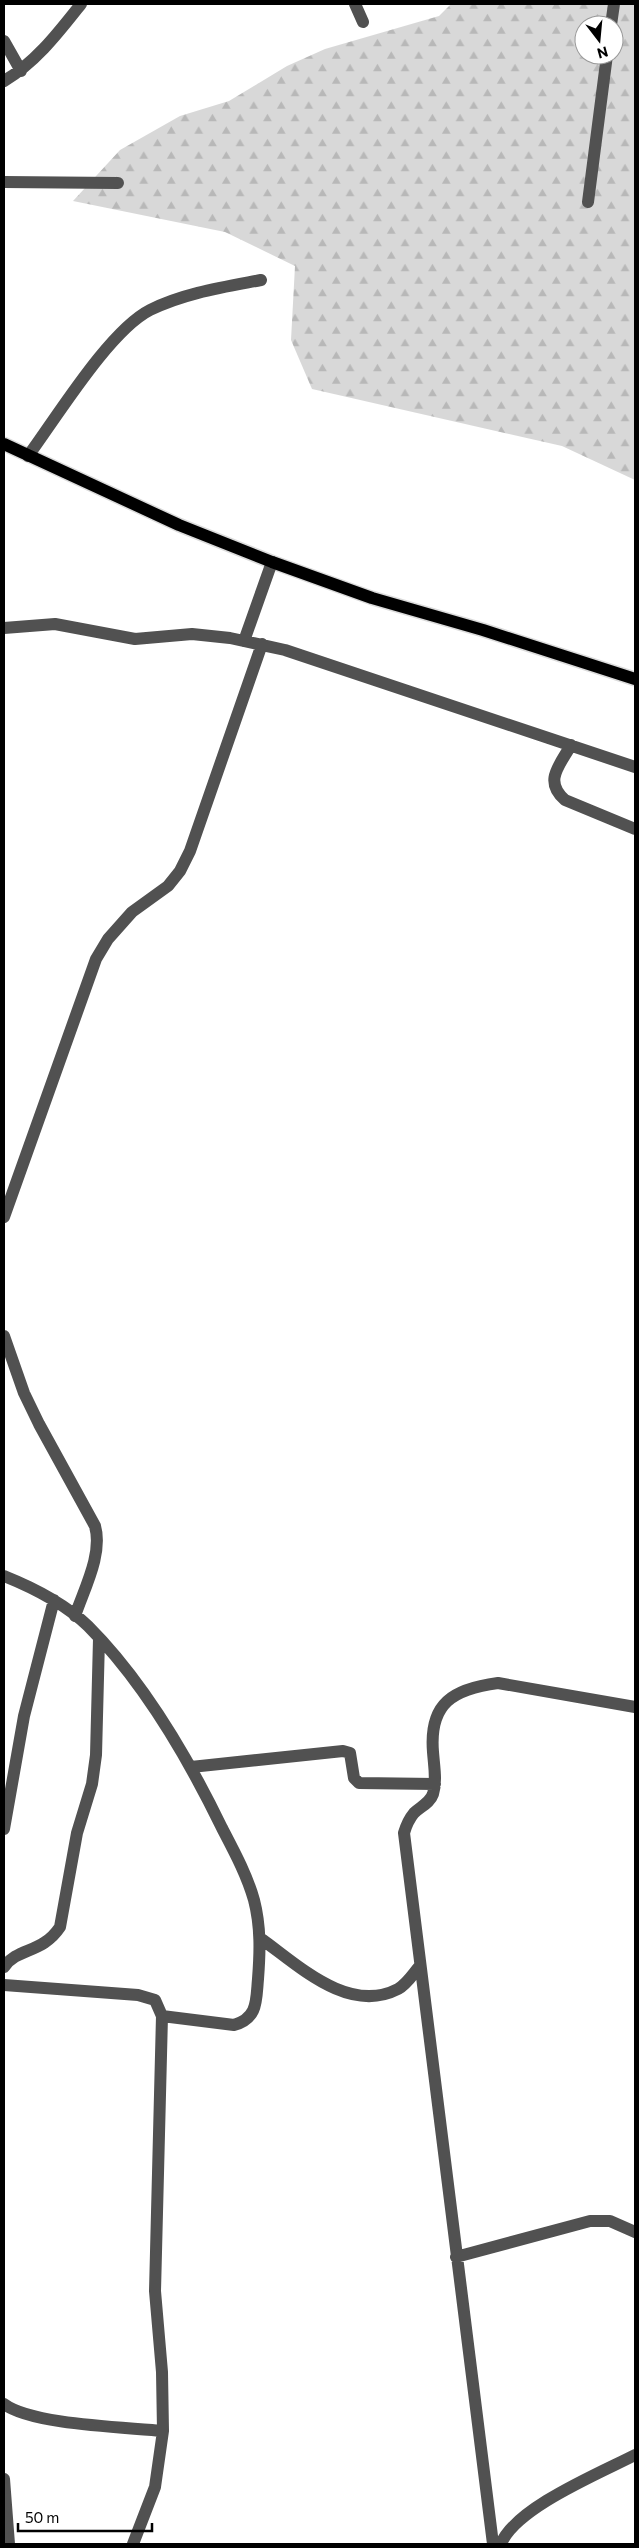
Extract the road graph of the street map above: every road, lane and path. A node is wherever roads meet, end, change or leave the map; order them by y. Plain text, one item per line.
1 (81, 4) edge
2 (355, 4) edge
3 (363, 22) dead end
4 (4, 41) edge
5 (606, 65) edge
6 (21, 71) junction
7 (4, 81) edge
8 (4, 182) edge
9 (118, 183) dead end
10 (588, 202) dead end
11 (261, 280) dead end
12 (4, 444) edge
13 (28, 456) junction
14 (272, 562) junction
15 (4, 628) edge
16 (244, 641) junction
17 (262, 644) junction
18 (635, 678) edge
19 (571, 745) junction
20 (635, 767) edge
21 (635, 829) edge
22 (4, 1217) edge
23 (4, 1336) edge
24 (4, 1576) edge
25 (54, 1600) junction
26 (75, 1616) junction
27 (99, 1639) junction
28 (635, 1707) edge
29 (9, 1760) edge
30 (191, 1767) junction
31 (435, 1784) junction
32 (4, 1829) edge
33 (260, 1938) junction
34 (419, 1966) junction
35 (4, 1967) edge
36 (4, 1985) edge
37 (162, 2016) junction
38 (635, 2232) edge
39 (456, 2257) junction
40 (4, 2404) edge
41 (163, 2431) junction
42 (635, 2454) edge
43 (4, 2479) edge
44 (9, 2544) edge
45 (133, 2544) edge
46 (492, 2544) edge
47 (501, 2544) edge

1 - 6 street
2 - 3 street
4 - 6 street
5 - 10 street
6 - 7 street
8 - 9 street
11 - 13 street
12 - 13 main road
13 - 14 main road
14 - 16 street
14 - 18 main road
15 - 16 street
16 - 17 street
17 - 19 street
17 - 22 street
19 - 20 street
19 - 21 street
23 - 26 street
24 - 25 street
25 - 26 street
25 - 29 street
26 - 27 street
27 - 30 street
27 - 35 street
28 - 31 street
29 - 32 street
30 - 31 street
30 - 33 street
31 - 34 street
33 - 34 street
33 - 37 street
34 - 39 street
36 - 37 street
37 - 41 street
38 - 39 street
39 - 46 street
40 - 41 street
41 - 45 street
42 - 47 street
43 - 44 street

